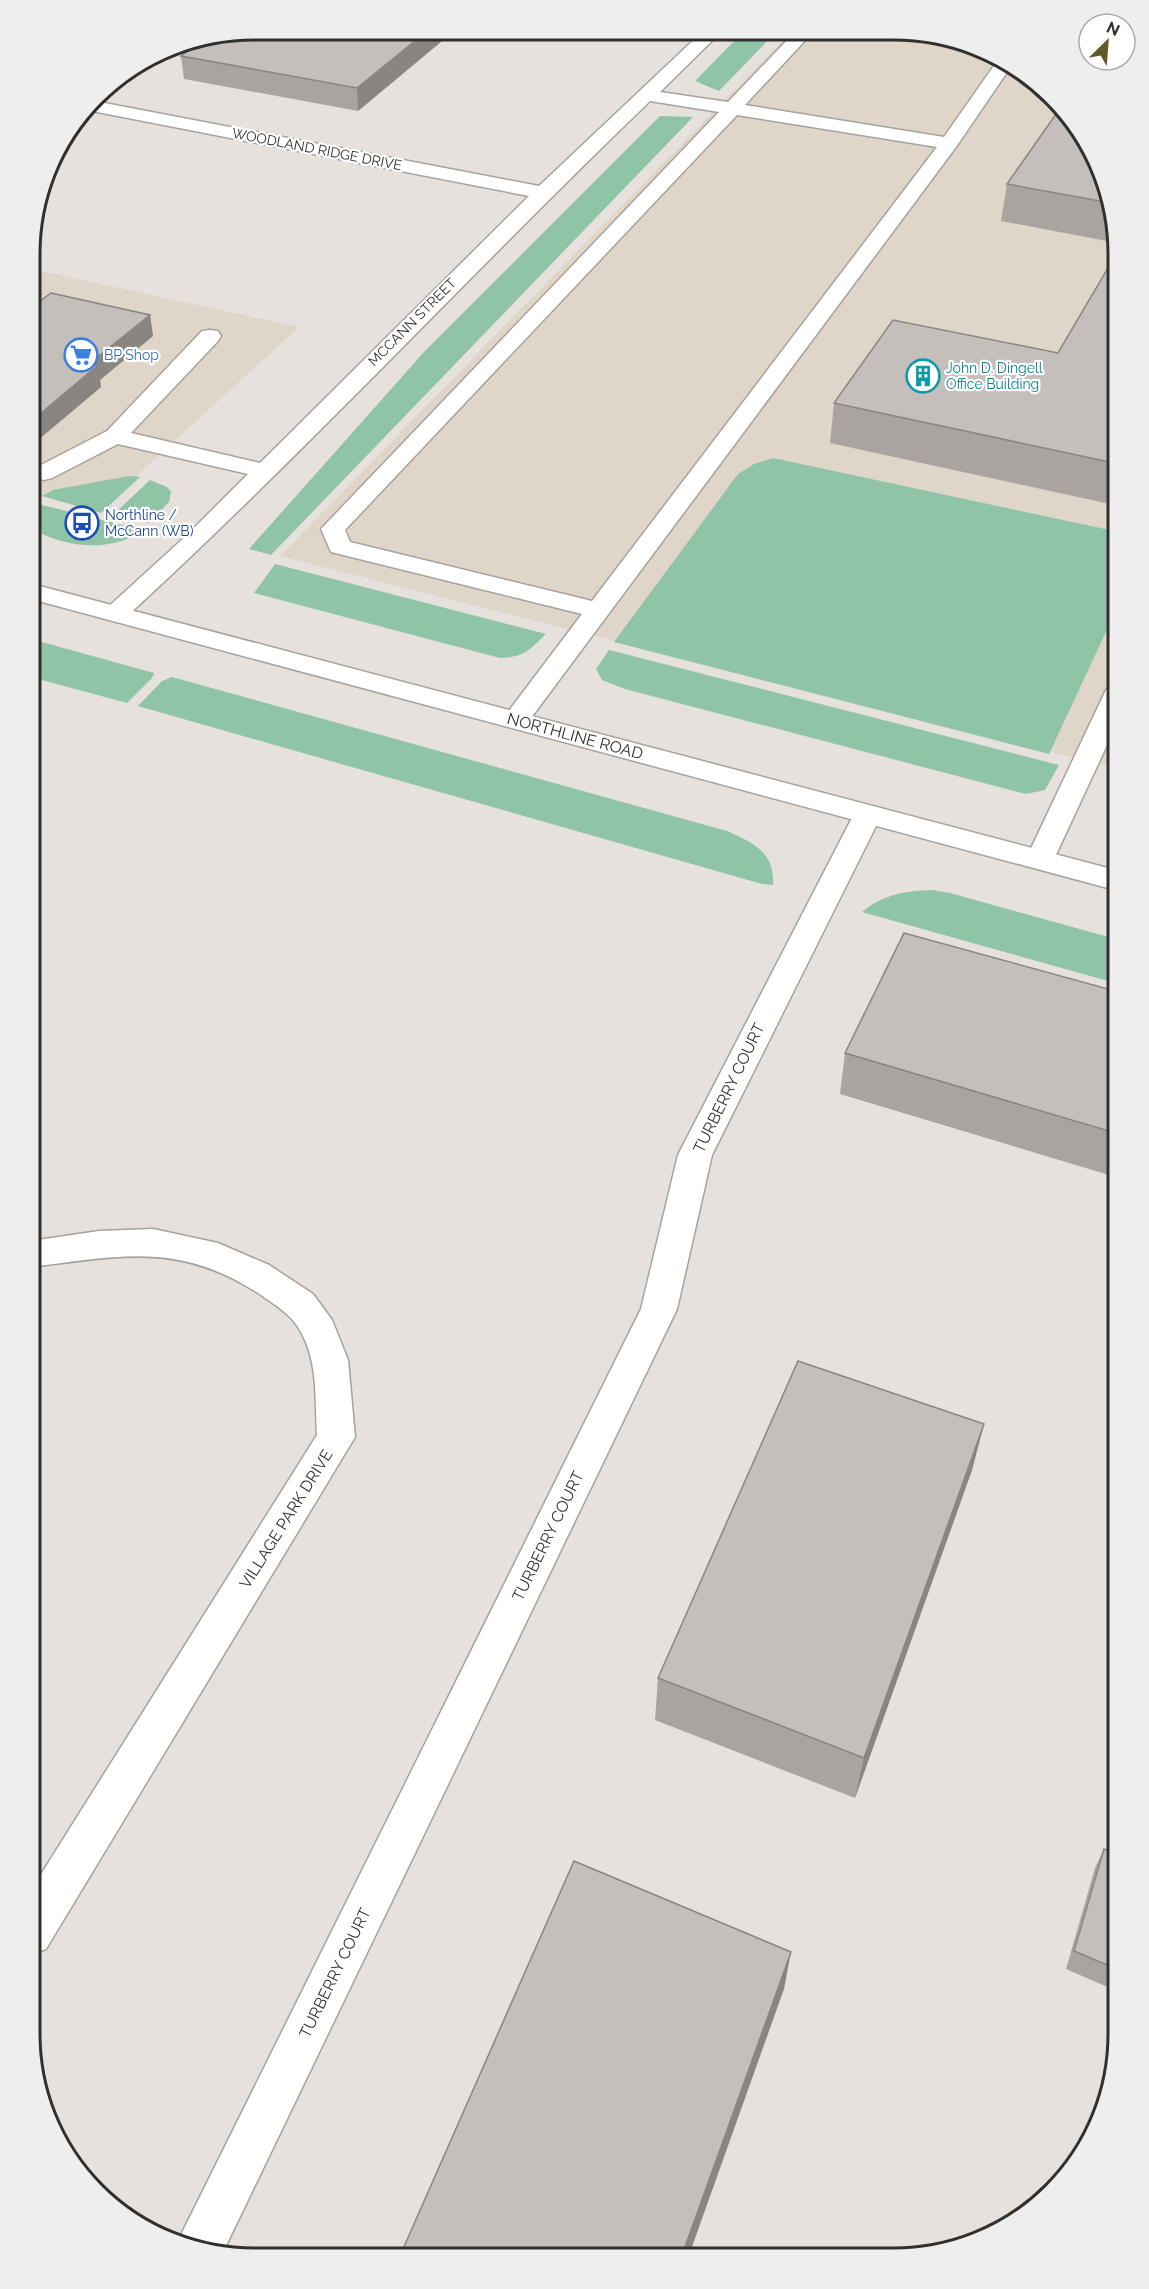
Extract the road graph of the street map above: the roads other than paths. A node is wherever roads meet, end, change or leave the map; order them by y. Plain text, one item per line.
1 (703, 40) edge
2 (797, 40) edge
3 (1001, 68) edge
4 (647, 95) junction
5 (100, 107) edge
6 (733, 109) junction
7 (949, 143) junction
8 (543, 193) junction
9 (210, 336) dead end
10 (115, 436) junction
11 (264, 471) junction
12 (40, 473) edge
13 (40, 593) edge
14 (598, 610) junction
15 (116, 614) junction
16 (1108, 714) edge
17 (515, 720) junction
18 (868, 814) junction
19 (1040, 859) junction
20 (1108, 877) edge
21 (40, 1253) edge
22 (40, 1917) edge
23 (203, 2242) edge

1 - 4 street, MCCANN STREET
2 - 6 street
3 - 7 street
4 - 6 street
4 - 8 street, MCCANN STREET
5 - 8 street, WOODLAND RIDGE DRIVE
6 - 7 street
6 - 14 street
7 - 14 street
8 - 11 street, MCCANN STREET
9 - 10 street
10 - 11 street
10 - 12 street
11 - 15 street, MCCANN STREET
13 - 15 street, NORTHLINE ROAD
14 - 17 street
15 - 17 street, NORTHLINE ROAD
16 - 19 street
17 - 18 street, NORTHLINE ROAD
18 - 19 street, NORTHLINE ROAD
18 - 23 street, TURBERRY COURT
19 - 20 street, NORTHLINE ROAD
21 - 22 street, VILLAGE PARK DRIVE

